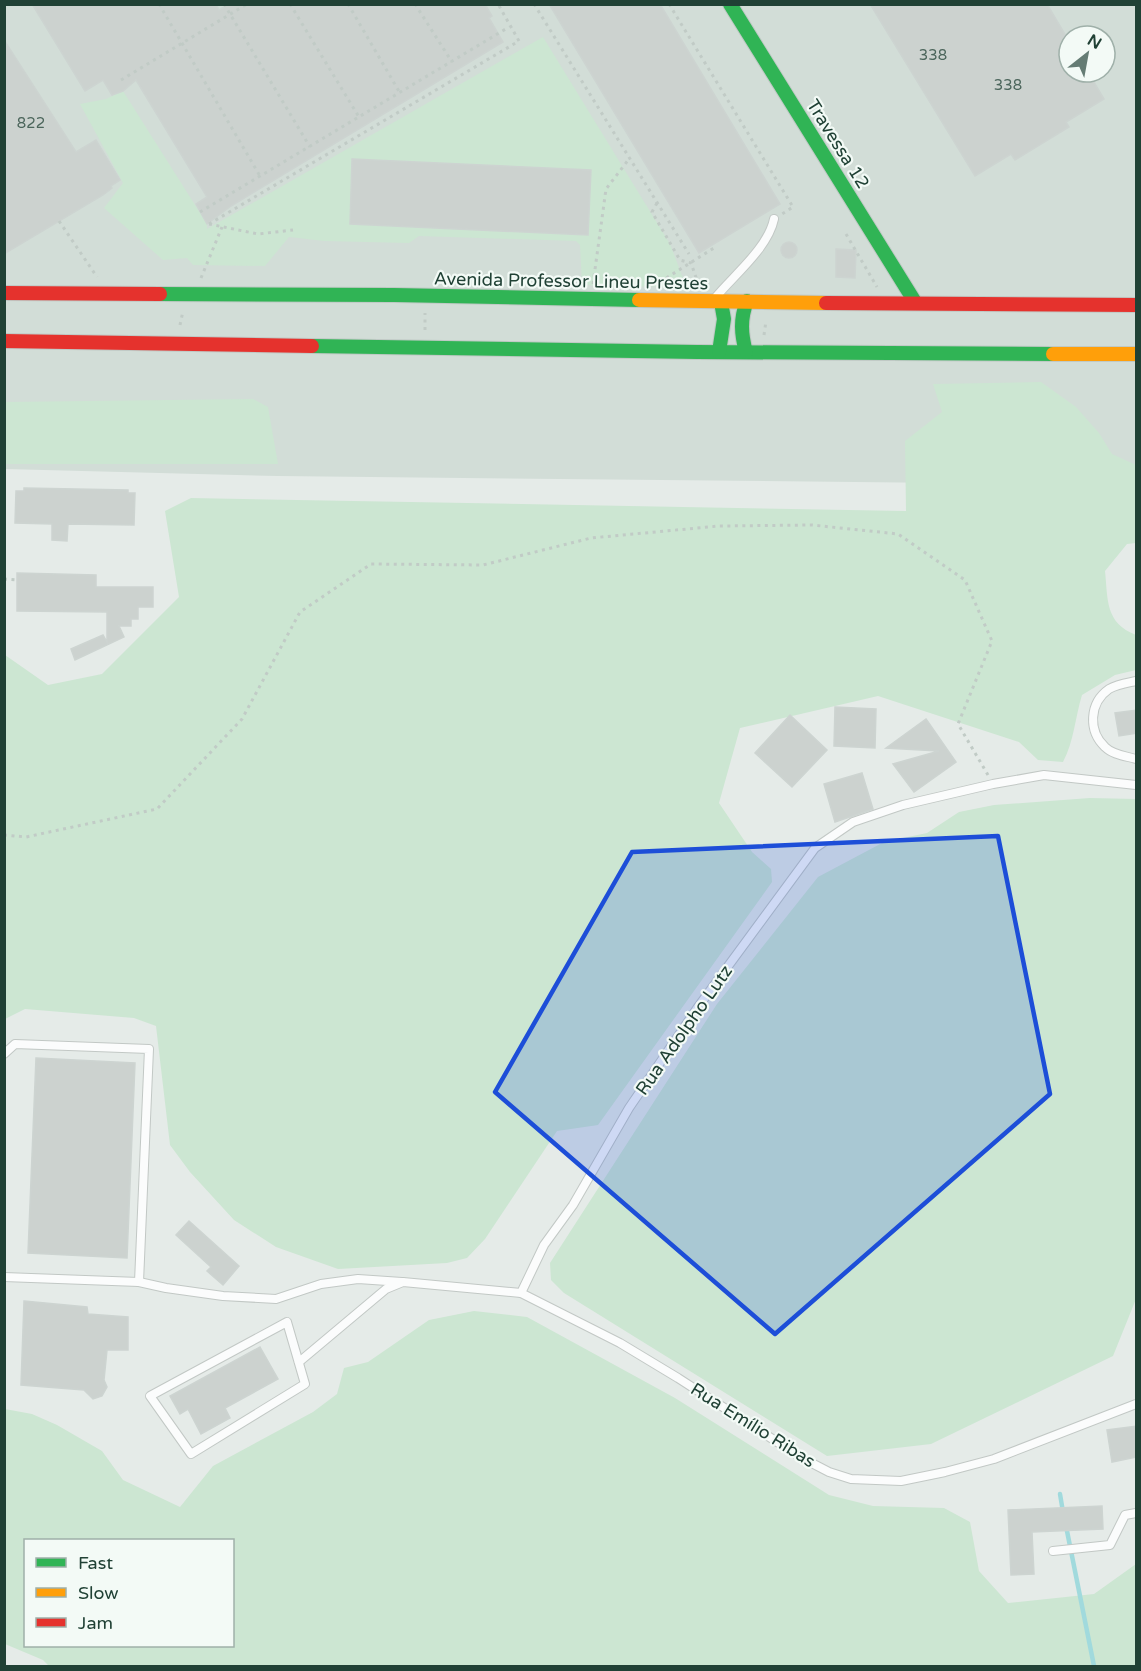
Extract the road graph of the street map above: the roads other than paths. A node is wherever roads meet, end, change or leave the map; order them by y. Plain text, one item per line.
1 (730, 4) edge
2 (774, 219) road end
3 (4, 293) edge
4 (716, 302) junction
5 (747, 302) junction
6 (915, 302) junction
7 (1137, 305) edge
8 (4, 341) edge
9 (719, 351) junction
10 (746, 352) junction
11 (1137, 354) edge
12 (1137, 681) edge
13 (1137, 759) edge
14 (1137, 784) edge
15 (4, 1054) edge
16 (4, 1277) edge
17 (139, 1282) junction
18 (403, 1282) junction
19 (521, 1293) junction
20 (299, 1362) junction
21 (1137, 1404) edge
22 (1137, 1513) edge
23 (1053, 1551) dead end

1 - 6 main road, Travessa 12
2 - 4 lane
3 - 4 main road, Avenida Professor Lineu Prestes
4 - 5 main road, Avenida Professor Lineu Prestes
4 - 9 main road
5 - 6 main road, Avenida Professor Lineu Prestes
5 - 10 main road
6 - 7 main road, Avenida Professor Lineu Prestes
8 - 9 main road
9 - 10 main road
10 - 11 main road
12 - 13 lane
14 - 19 lane, Rua Adolpho Lutz
15 - 17 lane
16 - 17 lane
17 - 18 lane
18 - 19 lane
18 - 20 lane
19 - 21 lane, Rua Emílio Ribas
20 - 20 lane
22 - 23 lane

